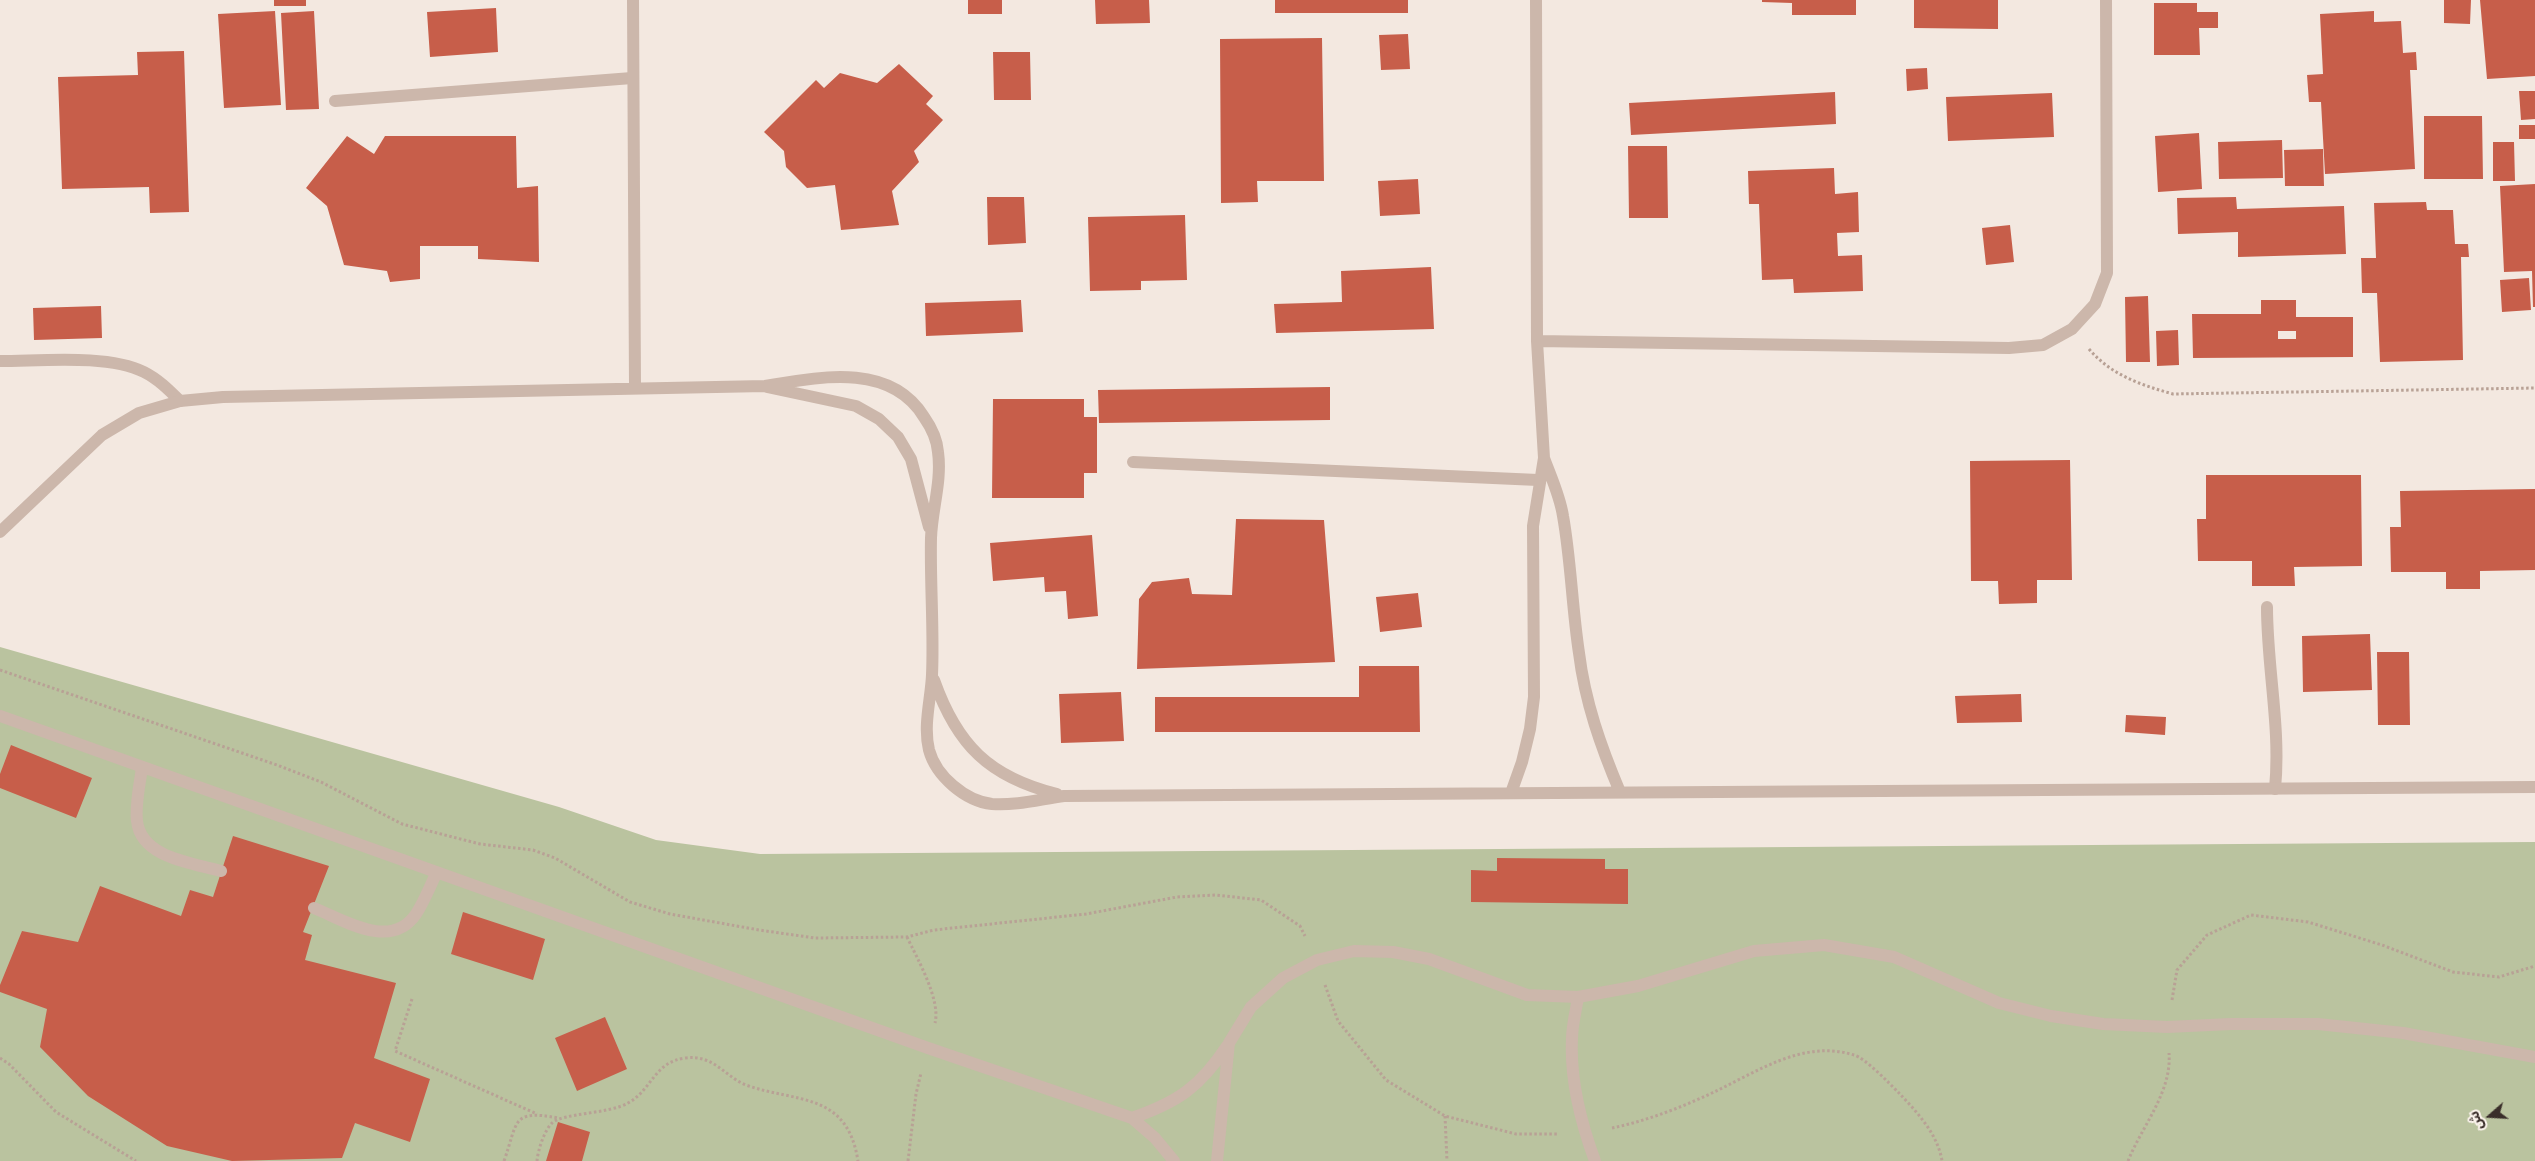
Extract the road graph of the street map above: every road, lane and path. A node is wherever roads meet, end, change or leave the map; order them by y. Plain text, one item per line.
1 (632, 0) edge
2 (1536, 0) edge
3 (2106, 0) edge
4 (632, 78) junction
5 (335, 101) dead end
6 (2072, 329) junction
7 (1537, 342) junction
8 (0, 361) edge
9 (765, 386) junction
10 (635, 387) junction
11 (2535, 388) edge
12 (180, 401) junction
13 (1544, 458) junction
14 (1133, 462) dead end
15 (1538, 480) junction
16 (0, 532) edge
17 (931, 536) junction
18 (2267, 607) dead end
19 (0, 670) edge
20 (932, 675) junction
21 (0, 716) edge
22 (142, 767) junction
23 (2535, 787) edge
24 (2274, 788) junction
25 (1620, 792) junction
26 (1511, 793) junction
27 (1064, 796) junction
28 (222, 872) dead end
29 (437, 872) junction
30 (314, 908) dead end
31 (1316, 960) junction
32 (2535, 966) edge
33 (1578, 997) junction
34 (412, 999) dead end
35 (2167, 1027) junction
36 (1229, 1043) junction
37 (2535, 1057) edge
38 (0, 1058) edge
39 (537, 1114) junction
40 (1445, 1116) junction
41 (559, 1118) junction
42 (1132, 1118) junction
43 (1585, 1134) junction
44 (1942, 1160) edge
45 (136, 1161) edge
46 (504, 1161) edge
47 (537, 1161) edge
48 (858, 1161) edge
49 (1174, 1161) edge
50 (1216, 1161) edge
51 (1447, 1161) edge
52 (1595, 1161) edge
53 (1946, 1161) edge
54 (2128, 1161) edge

1 - 4 street
2 - 7 street
3 - 6 street
4 - 5 street
4 - 10 street
6 - 7 street
6 - 11 path
7 - 13 street
8 - 12 street
9 - 10 street
9 - 17 street
9 - 17 street
10 - 12 street
12 - 16 street
13 - 15 street
13 - 25 street
14 - 15 street
15 - 26 street
17 - 20 street
18 - 24 street
19 - 31 path
20 - 27 street
20 - 27 street
21 - 22 street
22 - 28 street
22 - 29 street
23 - 24 street
24 - 25 street
25 - 26 street
26 - 27 street
29 - 30 street
29 - 42 street
31 - 33 street
31 - 36 street
31 - 40 path
32 - 35 path
33 - 35 street
33 - 43 street
34 - 39 path
35 - 37 street
35 - 54 path
36 - 42 street
36 - 50 street
38 - 45 path
39 - 41 path
39 - 46 path
40 - 43 path
40 - 51 path
41 - 47 path
41 - 48 path
42 - 49 street
43 - 44 path
43 - 52 street
44 - 53 path

